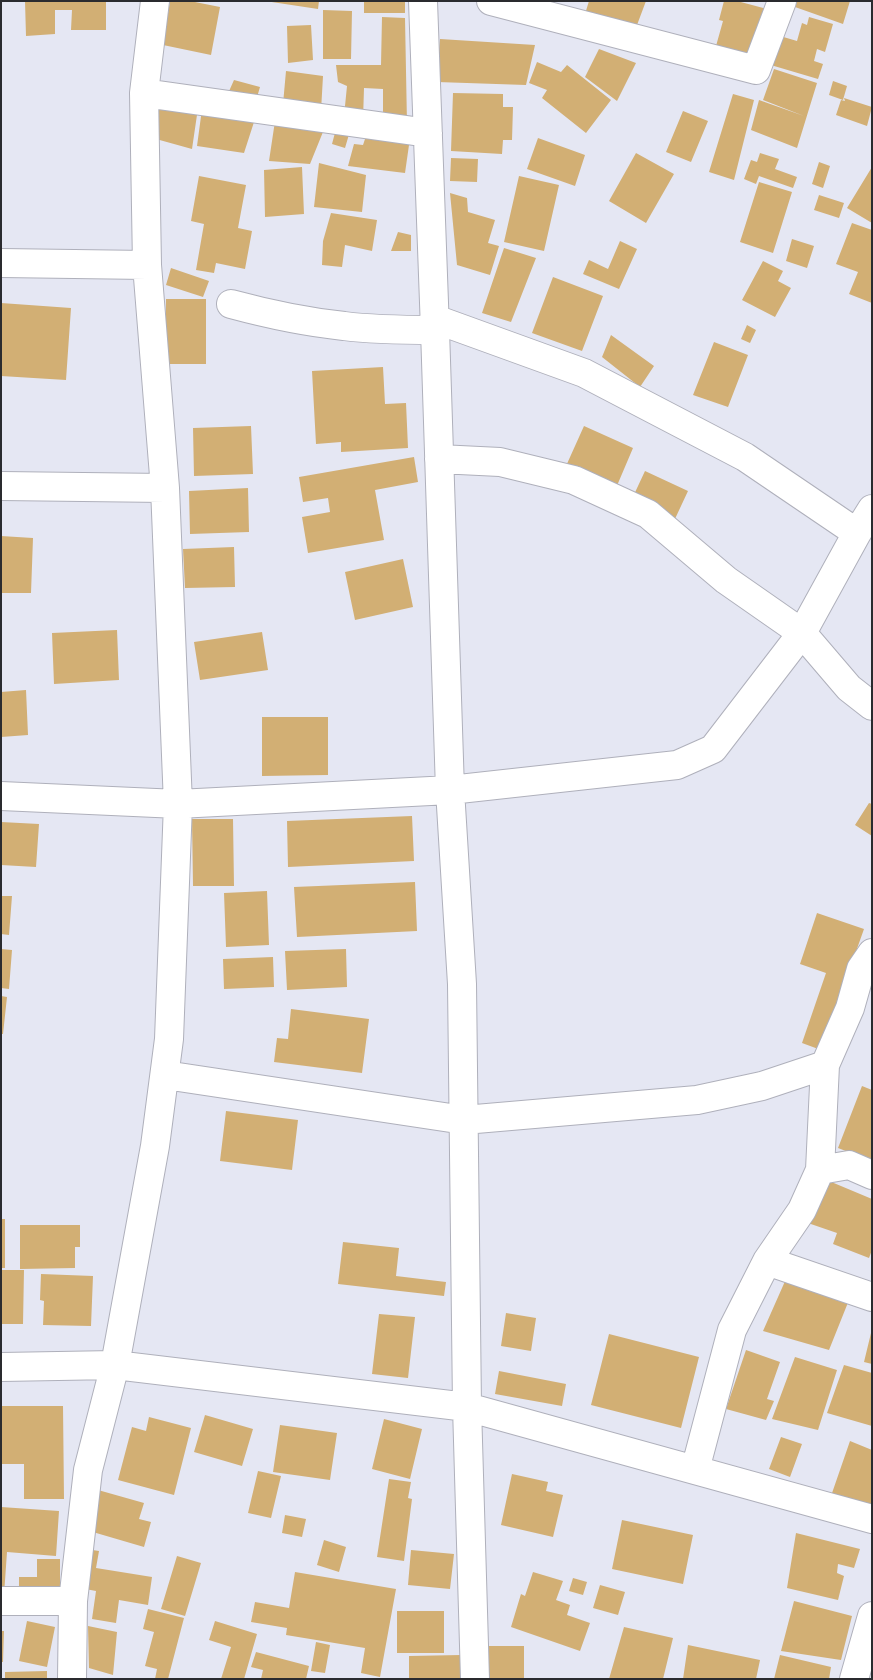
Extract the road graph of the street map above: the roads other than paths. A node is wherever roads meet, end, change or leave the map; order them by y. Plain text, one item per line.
1 (155, 1) edge
2 (422, 1) edge
3 (491, 1) edge
4 (782, 1) edge
5 (144, 94) junction
6 (428, 133) junction
7 (1, 263) edge
8 (147, 266) junction
9 (231, 304) dead end
10 (435, 325) junction
11 (439, 459) junction
12 (1, 486) edge
13 (166, 488) junction
14 (872, 509) edge
15 (857, 533) junction
16 (802, 633) junction
17 (872, 706) edge
18 (450, 790) junction
19 (1, 796) edge
20 (178, 804) junction
21 (872, 953) edge
22 (825, 1065) junction
23 (165, 1075) junction
24 (464, 1120) junction
25 (820, 1170) junction
26 (872, 1175) edge
27 (767, 1261) junction
28 (872, 1297) edge
29 (115, 1366) junction
30 (1, 1367) edge
31 (467, 1408) junction
32 (695, 1470) junction
33 (872, 1520) edge
34 (73, 1601) junction
35 (1, 1602) edge
36 (872, 1616) edge
37 (72, 1679) edge
38 (475, 1679) edge
39 (854, 1679) edge

1 - 5 street
2 - 6 street
3 - 4 street
5 - 6 street
5 - 8 street
6 - 10 street
7 - 8 street
8 - 13 street
9 - 10 street
10 - 11 street
10 - 15 street
11 - 16 street
11 - 18 street
12 - 13 street
13 - 20 street
14 - 15 street
15 - 16 street
16 - 17 street
16 - 18 street
18 - 20 street
18 - 24 street
19 - 20 street
20 - 23 street
21 - 22 street
22 - 24 street
22 - 25 street
23 - 24 street
23 - 29 street
24 - 31 street
25 - 26 street
25 - 27 street
27 - 28 street
27 - 32 street
29 - 30 street
29 - 31 street
29 - 34 street
31 - 32 street
31 - 38 street
32 - 33 street
34 - 35 street
34 - 37 street
36 - 39 street

